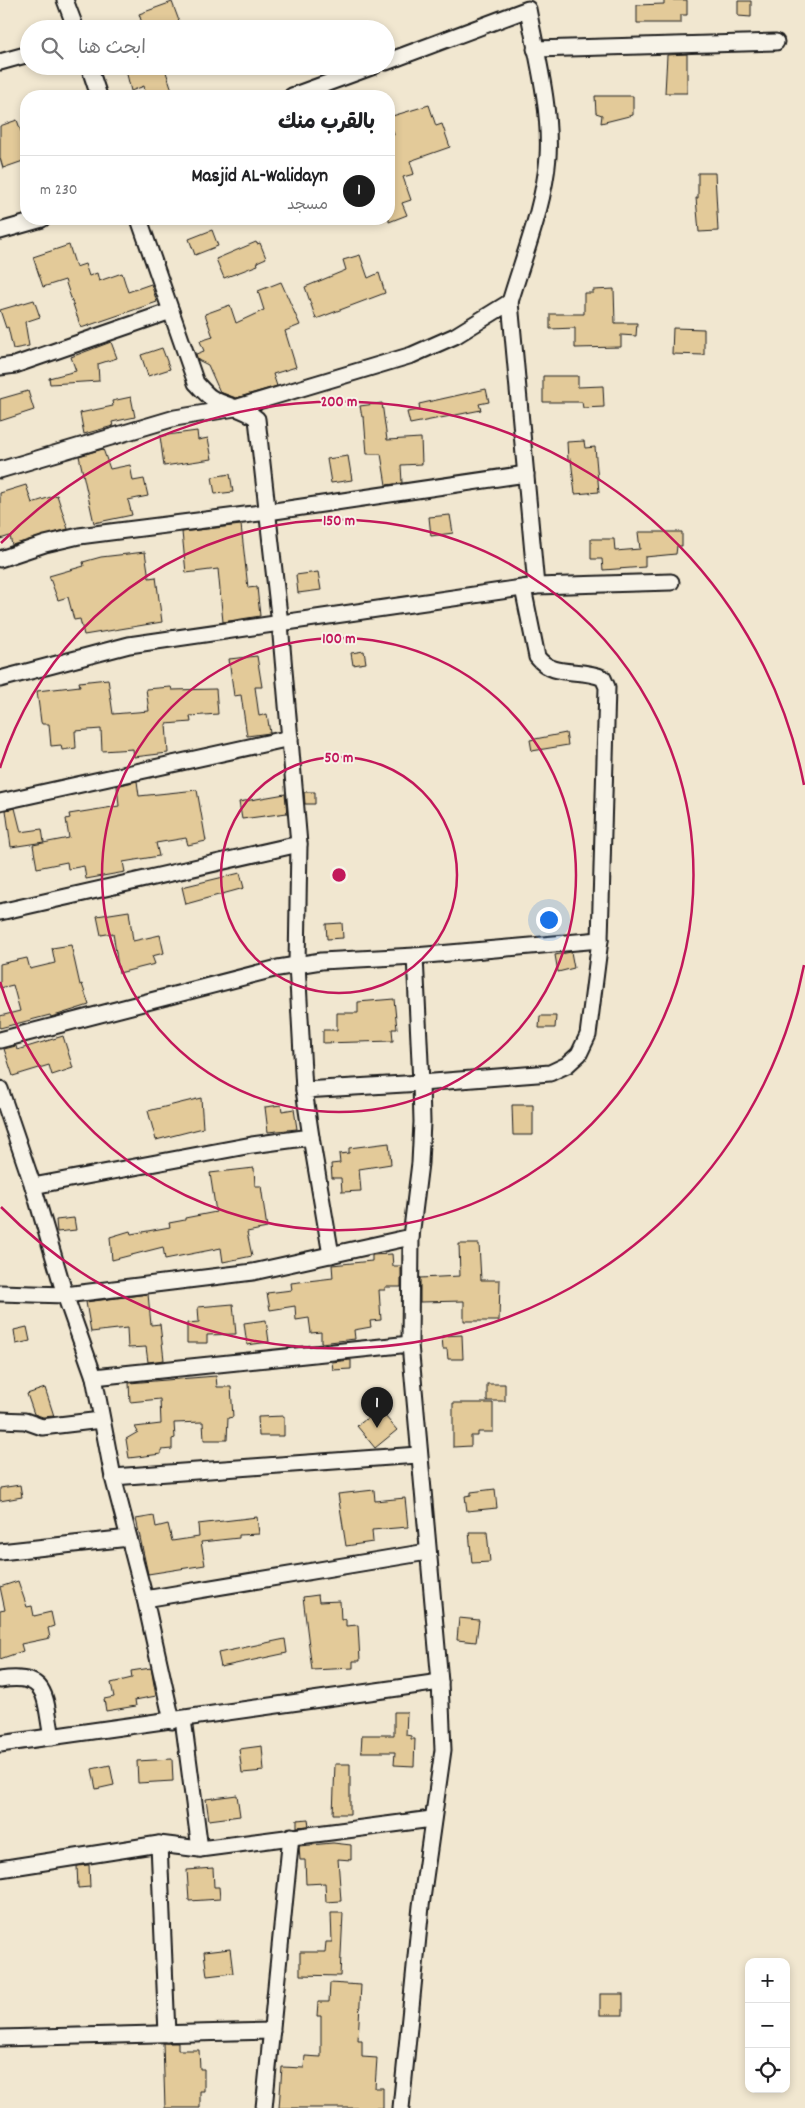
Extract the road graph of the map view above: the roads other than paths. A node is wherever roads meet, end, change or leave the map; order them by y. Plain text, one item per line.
1 (65, 0) edge
2 (73, 20) edge
3 (776, 42) dead end
4 (536, 49) junction
5 (20, 56) edge
6 (395, 59) edge
7 (0, 62) edge
8 (92, 75) edge
9 (349, 75) edge
10 (97, 90) edge
11 (308, 90) edge
12 (21, 225) edge
13 (141, 225) edge
14 (0, 231) edge
15 (510, 302) junction
16 (170, 311) junction
17 (0, 367) edge
18 (235, 408) junction
19 (0, 470) edge
20 (526, 474) junction
21 (268, 512) junction
22 (0, 559) edge
23 (671, 582) dead end
24 (530, 587) junction
25 (280, 624) junction
26 (0, 679) edge
27 (290, 738) junction
28 (0, 802) edge
29 (299, 844) junction
30 (0, 912) edge
31 (600, 940) junction
32 (415, 956) junction
33 (298, 964) junction
34 (0, 1040) edge
35 (421, 1083) junction
36 (0, 1089) edge
37 (304, 1090) junction
38 (312, 1137) junction
39 (33, 1186) junction
40 (411, 1237) junction
41 (330, 1255) junction
42 (0, 1293) edge
43 (64, 1295) junction
44 (410, 1344) junction
45 (94, 1377) junction
46 (0, 1420) edge
47 (101, 1420) junction
48 (418, 1455) junction
49 (113, 1477) junction
50 (129, 1538) junction
51 (0, 1552) edge
52 (427, 1552) junction
53 (145, 1599) junction
54 (0, 1680) edge
55 (440, 1682) junction
56 (178, 1720) junction
57 (52, 1737) junction
58 (0, 1744) edge
59 (432, 1820) junction
60 (291, 1836) junction
61 (159, 1844) junction
62 (200, 1849) junction
63 (0, 1869) edge
64 (272, 2031) junction
65 (167, 2034) junction
66 (0, 2038) edge
67 (264, 2108) edge
68 (401, 2108) edge

1 - 2 street
3 - 4 street
4 - 6 street
4 - 15 street
5 - 7 street
8 - 10 street
9 - 11 street
12 - 14 street
13 - 16 street
15 - 18 street
15 - 20 street
16 - 17 street
16 - 18 street
18 - 19 street
18 - 21 street
20 - 21 street
20 - 24 street
21 - 22 street
21 - 25 street
23 - 24 street
24 - 25 street
24 - 31 street
25 - 26 street
25 - 27 street
27 - 28 street
27 - 29 street
29 - 30 street
29 - 33 street
31 - 32 street
31 - 35 street
32 - 33 street
32 - 35 street
33 - 34 street
33 - 37 street
35 - 37 street
35 - 40 street
36 - 39 street
37 - 38 street
38 - 39 street
38 - 41 street
39 - 43 street
40 - 41 street
40 - 44 street
41 - 43 street
42 - 43 street
43 - 45 street
44 - 45 street
44 - 48 street
45 - 47 street
46 - 47 street
47 - 49 street
48 - 49 street
48 - 52 street
49 - 50 street
50 - 51 street
50 - 53 street
52 - 53 street
52 - 55 street
53 - 56 street
54 - 57 street
55 - 56 street
55 - 59 street
56 - 57 street
56 - 62 street
57 - 58 street
59 - 60 street
59 - 68 street
60 - 62 street
60 - 64 street
61 - 62 street
61 - 63 street
61 - 65 street
64 - 65 street
64 - 67 street
65 - 66 street

